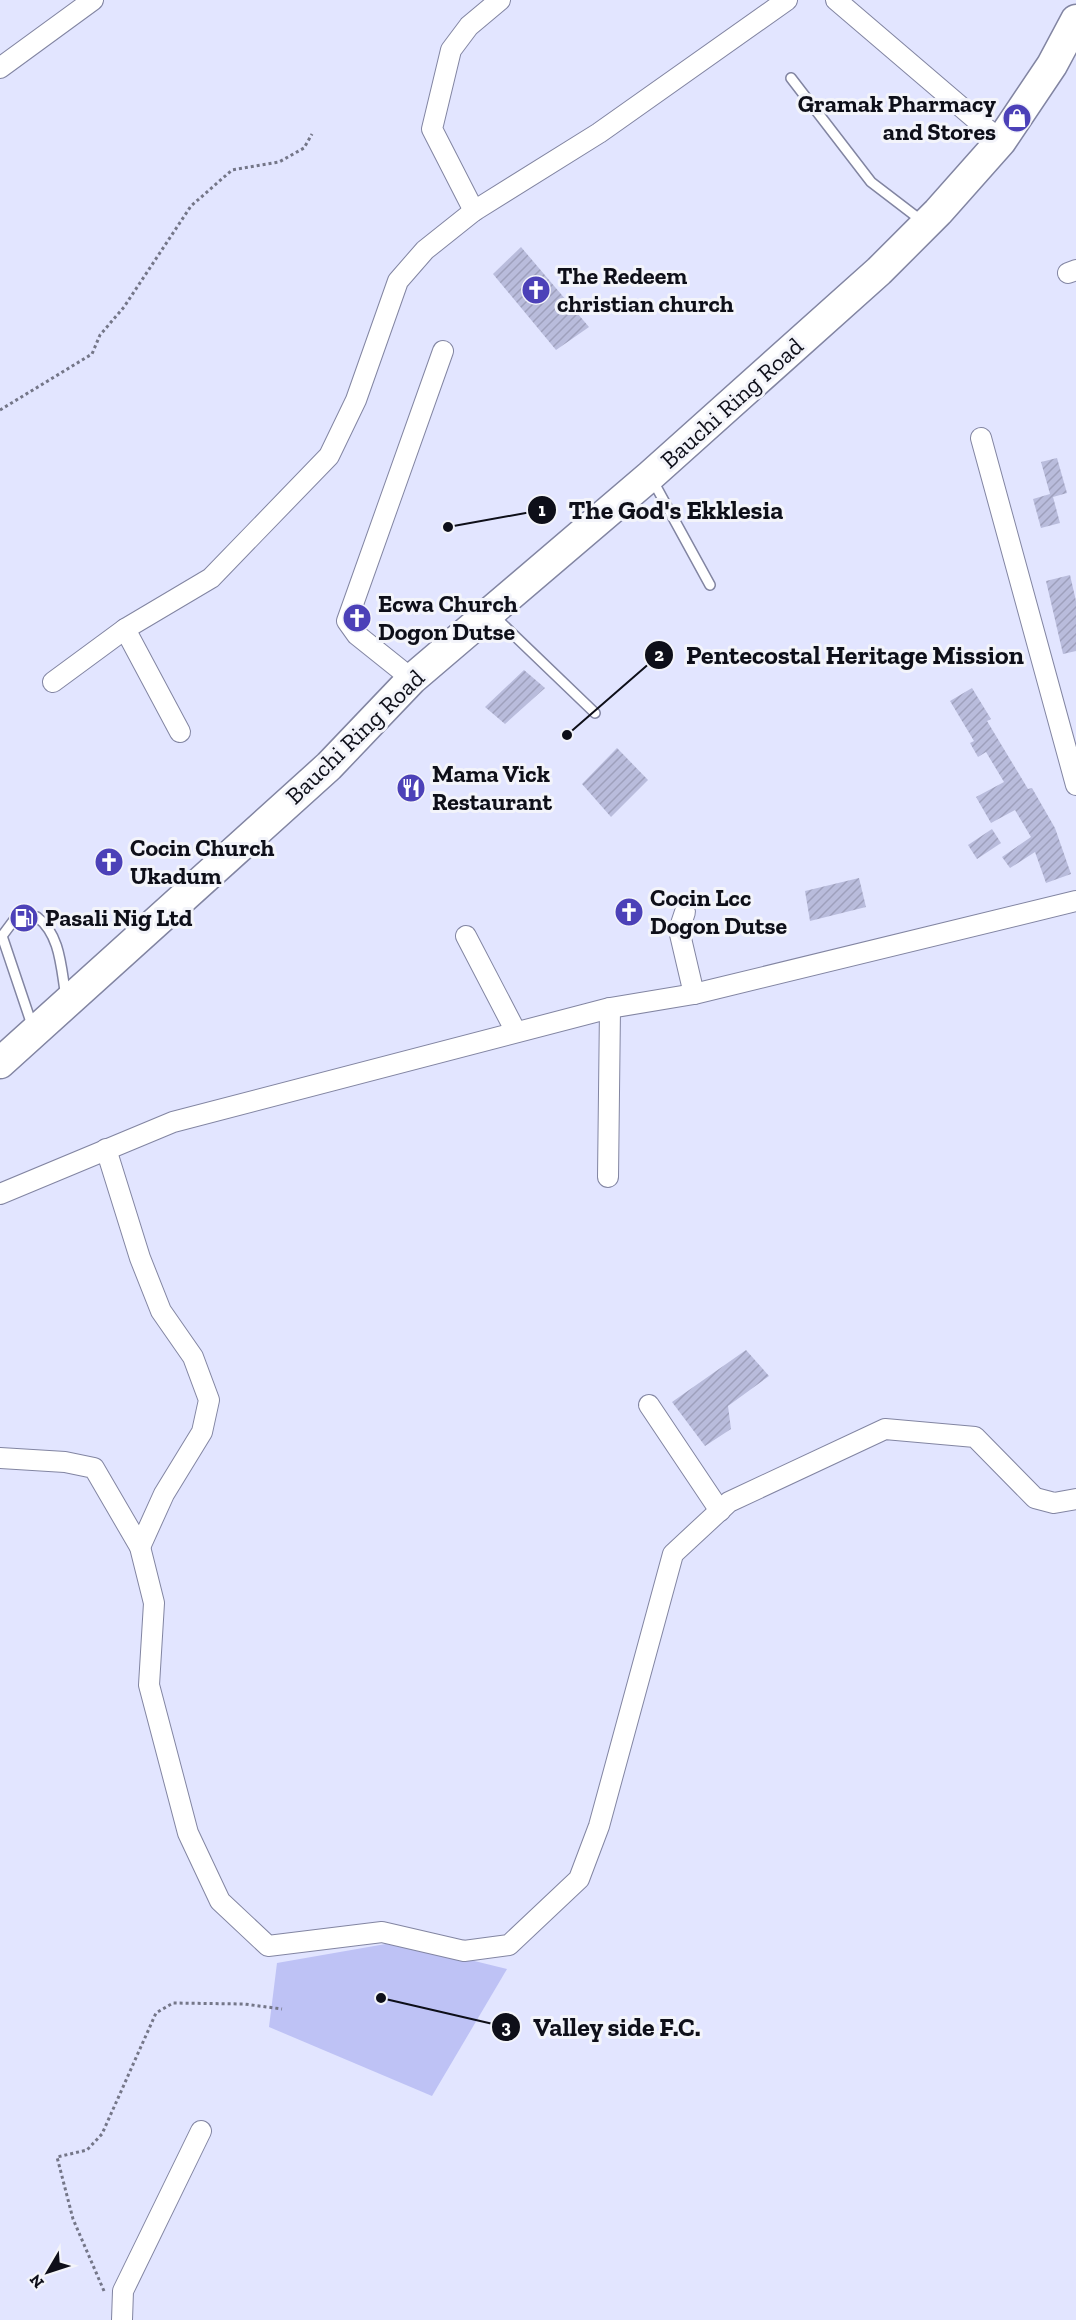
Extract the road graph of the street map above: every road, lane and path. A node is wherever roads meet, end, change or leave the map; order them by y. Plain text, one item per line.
1 (93, 0) edge
2 (500, 0) edge
3 (786, 0) edge
4 (836, 0) edge
5 (1076, 20) edge
6 (0, 68) edge
7 (791, 78) dead end
8 (312, 134) dead end
9 (1001, 141) junction
10 (474, 210) junction
11 (926, 224) junction
12 (443, 351) dead end
13 (0, 410) edge
14 (981, 438) dead end
15 (650, 476) junction
16 (710, 585) dead end
17 (490, 612) junction
18 (125, 629) junction
19 (412, 679) junction
20 (53, 682) dead end
21 (595, 713) dead end
22 (180, 732) dead end
23 (1076, 785) edge
24 (1076, 901) edge
25 (686, 912) dead end
26 (466, 936) dead end
27 (694, 994) junction
28 (68, 1002) junction
29 (610, 1008) junction
30 (34, 1032) junction
31 (516, 1032) junction
32 (3, 1054) edge
33 (106, 1149) junction
34 (608, 1177) dead end
35 (0, 1194) edge
36 (649, 1405) dead end
37 (0, 1458) edge
38 (1076, 1499) edge
39 (720, 1511) junction
40 (140, 1546) junction
41 (282, 2009) dead end
42 (201, 2131) dead end
43 (106, 2295) dead end
44 (122, 2320) edge

1 - 6 street
2 - 10 street
3 - 10 street
4 - 9 street
5 - 9 main road, Bauchi Ring Road
7 - 11 lane
8 - 13 path
9 - 11 main road, Bauchi Ring Road
10 - 18 street
11 - 15 main road, Bauchi Ring Road
12 - 19 street
14 - 23 street
15 - 16 lane
15 - 17 main road, Bauchi Ring Road
17 - 19 main road, Bauchi Ring Road
17 - 21 lane
18 - 20 street
18 - 22 street
19 - 28 main road, Bauchi Ring Road
24 - 27 street
25 - 27 street
26 - 31 street
27 - 29 street
28 - 30 main road, Bauchi Ring Road
28 - 30 lane
29 - 31 street
29 - 34 street
30 - 32 main road, Bauchi Ring Road
31 - 33 street
33 - 35 street
33 - 40 street
36 - 39 street
37 - 40 street
38 - 39 street
39 - 40 street
41 - 43 path
42 - 44 street

